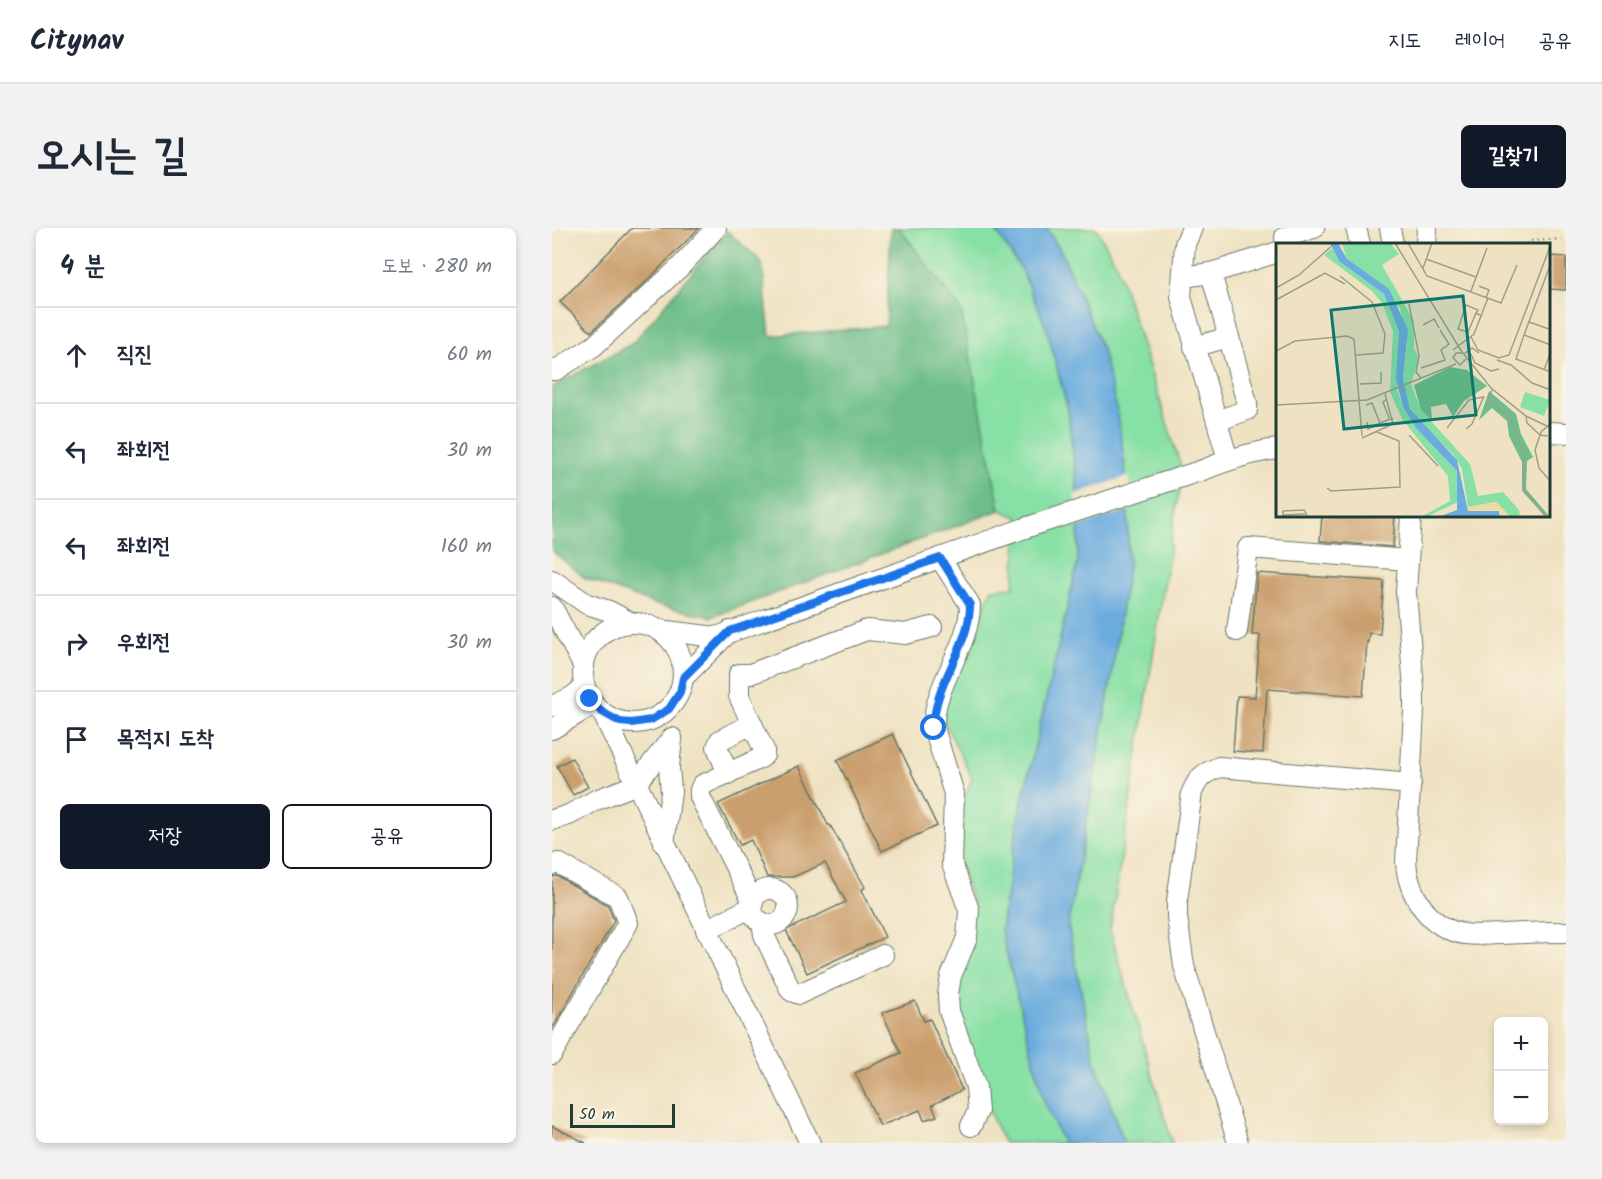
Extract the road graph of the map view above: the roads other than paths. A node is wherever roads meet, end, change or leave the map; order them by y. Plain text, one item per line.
1 (716, 228) edge
2 (1192, 228) edge
3 (1316, 228) edge
4 (1356, 228) edge
5 (1390, 228) edge
6 (1427, 228) edge
7 (1286, 243) edge
8 (1323, 243) edge
9 (1360, 243) edge
10 (1393, 243) edge
11 (1426, 243) edge
12 (1276, 253) edge
13 (1211, 273) junction
14 (1183, 277) junction
15 (1229, 337) junction
16 (1194, 347) junction
17 (552, 370) edge
18 (1217, 421) junction
19 (1551, 432) edge
20 (1566, 433) edge
21 (1276, 439) edge
22 (1276, 449) edge
23 (1256, 451) junction
24 (1228, 460) junction
25 (1411, 518) edge
26 (940, 558) junction
27 (1408, 560) junction
28 (552, 580) edge
29 (552, 607) edge
30 (632, 623) junction
31 (932, 627) dead end
32 (659, 630) junction
33 (730, 631) junction
34 (1237, 631) dead end
35 (584, 667) junction
36 (683, 678) junction
37 (594, 701) junction
38 (675, 701) junction
39 (552, 706) edge
40 (752, 724) junction
41 (552, 729) edge
42 (672, 738) junction
43 (728, 774) junction
44 (635, 784) junction
45 (1411, 784) junction
46 (552, 820) edge
47 (664, 844) junction
48 (552, 865) edge
49 (755, 911) junction
50 (706, 930) junction
51 (1566, 932) edge
52 (883, 955) dead end
53 (552, 1054) edge
54 (971, 1126) dead end
55 (810, 1143) edge
56 (1238, 1143) edge

1 - 17 street
2 - 14 street
3 - 7 street
3 - 8 street
4 - 9 street
5 - 10 street
6 - 11 street
12 - 13 street
13 - 14 street
13 - 15 street
14 - 16 street
15 - 16 street
15 - 18 street
16 - 18 street
18 - 24 street
19 - 20 street
21 - 23 street
22 - 23 street
23 - 24 street
24 - 26 street
25 - 27 street
26 - 33 street
26 - 54 street
27 - 34 street
27 - 45 street
28 - 30 street
29 - 35 street
30 - 32 street
30 - 35 street
31 - 40 street
32 - 33 street
32 - 36 street
33 - 36 street
35 - 37 street
36 - 38 street
37 - 38 street
37 - 39 street
37 - 41 street
37 - 44 street
38 - 42 street
40 - 43 street
40 - 43 street
42 - 44 street
42 - 47 street
43 - 49 street
44 - 46 street
44 - 47 street
45 - 51 street
45 - 56 street
47 - 50 street
48 - 53 street
49 - 50 street
49 - 52 street
50 - 55 street

